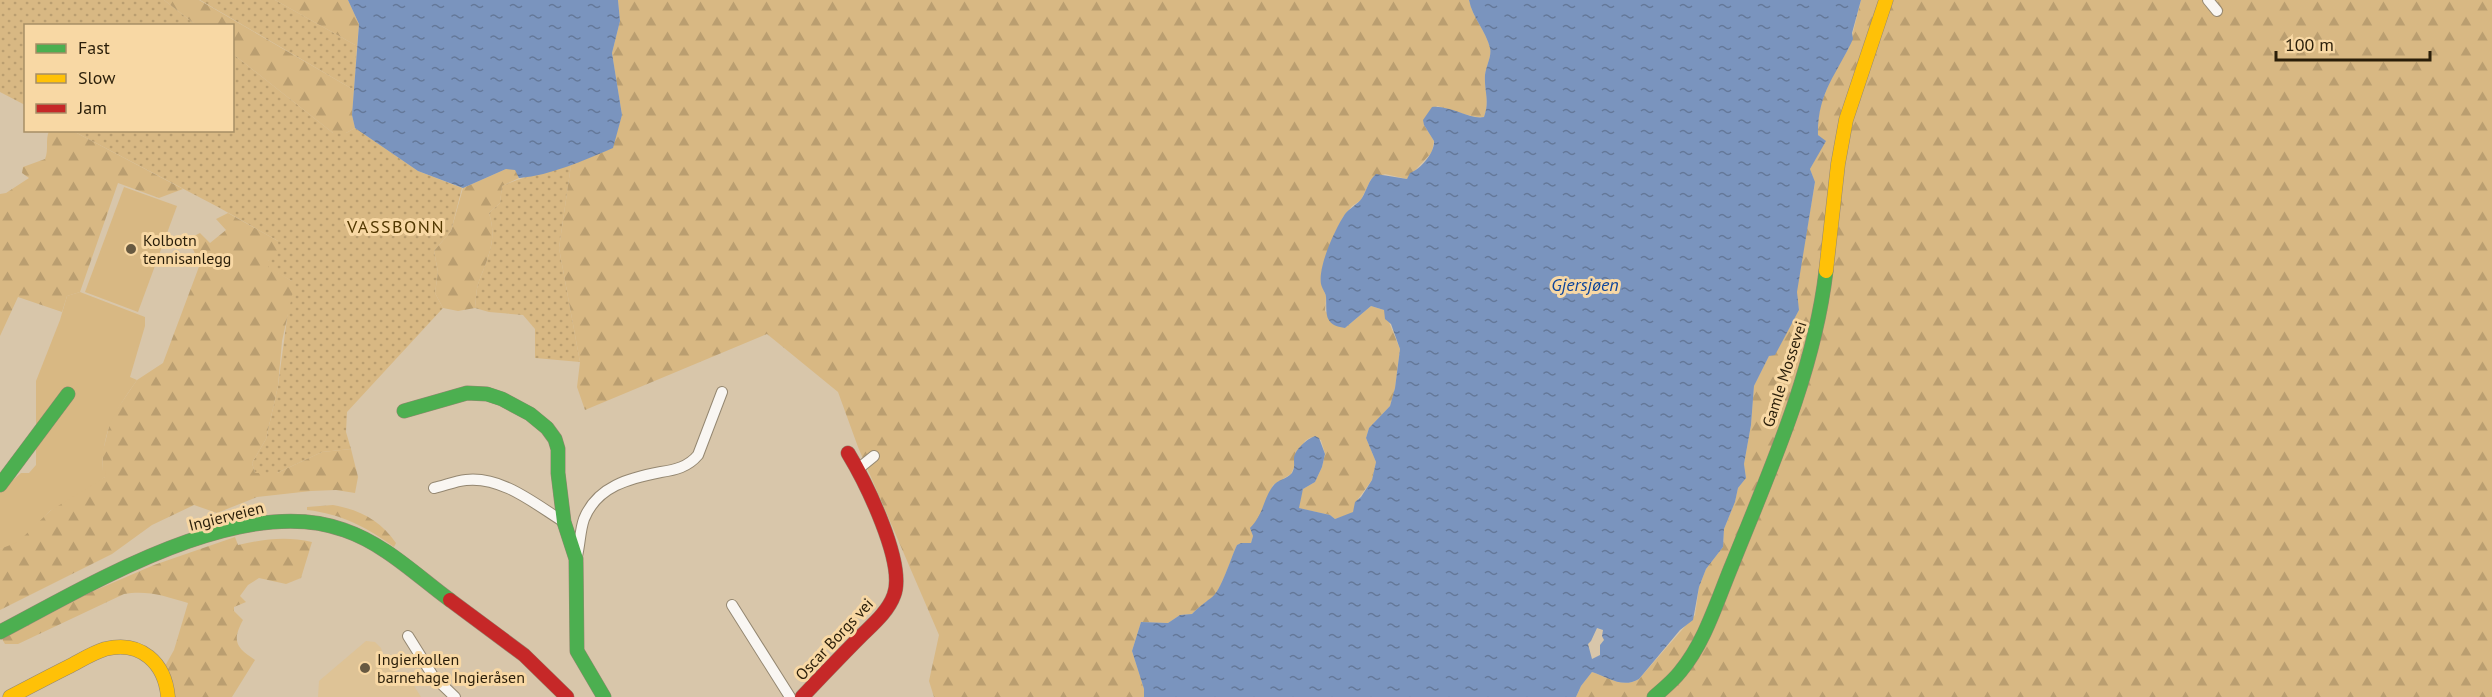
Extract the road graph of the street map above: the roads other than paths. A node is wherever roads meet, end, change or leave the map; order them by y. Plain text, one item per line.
1 (1886, 0) edge
2 (2208, 0) edge
3 (2217, 11) dead end
4 (722, 392) dead end
5 (68, 394) dead end
6 (404, 411) dead end
7 (848, 453) dead end
8 (874, 456) dead end
9 (858, 469) junction
10 (0, 485) edge
11 (434, 488) dead end
12 (564, 522) junction
13 (576, 559) junction
14 (732, 605) dead end
15 (0, 632) edge
16 (408, 636) dead end
17 (10, 697) edge
18 (168, 697) edge
19 (454, 697) edge
20 (567, 697) edge
21 (604, 697) edge
22 (790, 697) edge
23 (802, 697) edge
24 (1654, 697) edge

1 - 24 main road, Gamle Mossevei
2 - 3 street
4 - 13 street
5 - 10 main road
6 - 12 main road
7 - 9 main road, Oscar Borgs vei
8 - 9 street
9 - 23 main road, Oscar Borgs vei
11 - 12 street
12 - 13 main road
13 - 21 main road
14 - 22 street
15 - 20 main road, Ingierveien
16 - 19 street
17 - 18 main road

